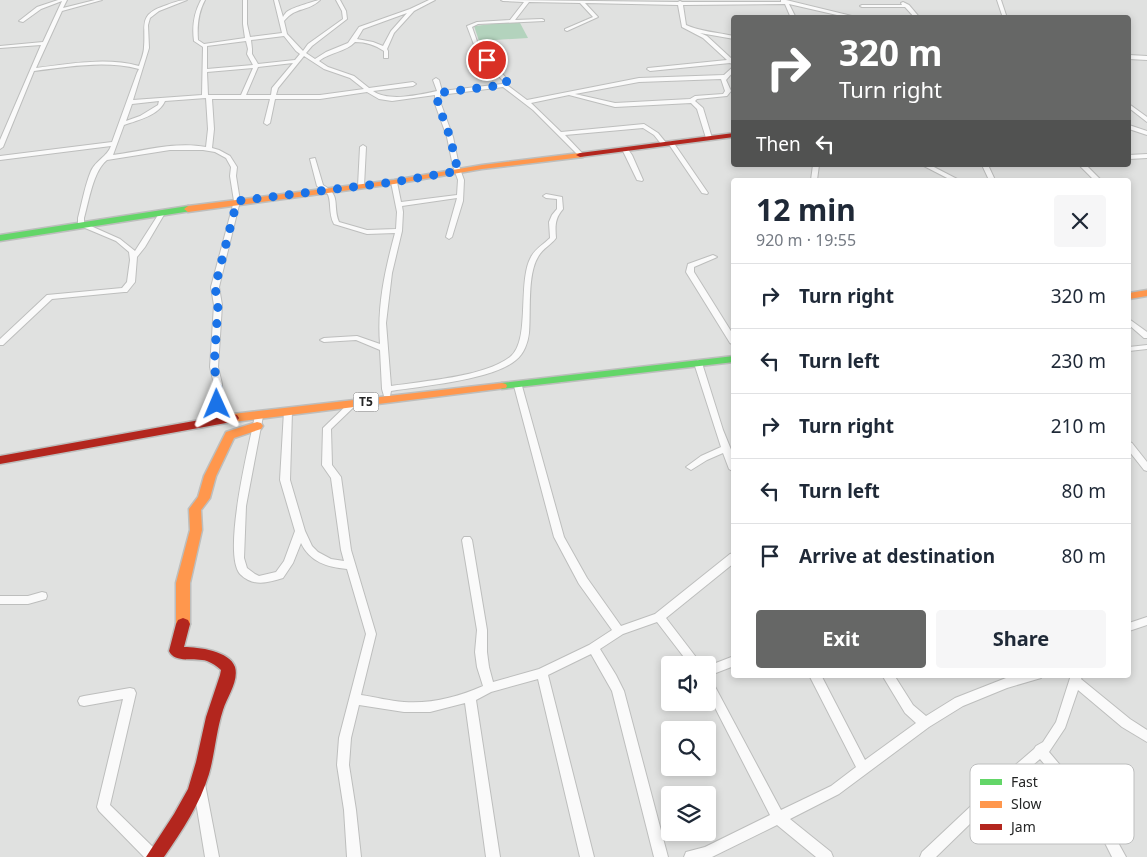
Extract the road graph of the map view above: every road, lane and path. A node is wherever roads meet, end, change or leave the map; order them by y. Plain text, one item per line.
1 (63, 0) edge
2 (100, 0) edge
3 (185, 0) edge
4 (202, 0) edge
5 (245, 0) edge
6 (276, 0) edge
7 (318, 0) edge
8 (338, 0) edge
9 (434, 0) edge
10 (503, 0) edge
11 (519, 0) edge
12 (524, 0) edge
13 (528, 0) edge
14 (594, 0) edge
15 (899, 0) edge
16 (1000, 0) edge
17 (580, 1) edge
18 (625, 1) edge
19 (680, 2) junction
20 (784, 2) edge
21 (862, 6) dead end
22 (907, 6) junction
23 (61, 10) junction
24 (412, 10) junction
25 (792, 15) edge
26 (844, 15) edge
27 (915, 15) edge
28 (1004, 15) edge
29 (512, 20) junction
30 (542, 20) dead end
31 (21, 22) dead end
32 (281, 22) junction
33 (567, 30) dead end
34 (695, 31) junction
35 (285, 34) junction
36 (731, 37) edge
37 (246, 38) junction
38 (354, 40) junction
39 (44, 43) junction
40 (205, 44) junction
41 (0, 47) edge
42 (384, 50) junction
43 (300, 52) junction
44 (386, 57) dead end
45 (1131, 57) edge
46 (1147, 58) edge
47 (312, 60) junction
48 (296, 62) junction
49 (731, 62) edge
50 (731, 64) edge
51 (256, 66) junction
52 (731, 67) edge
53 (141, 68) junction
54 (650, 69) dead end
55 (32, 70) junction
56 (205, 71) junction
57 (725, 77) junction
58 (436, 80) dead end
59 (413, 84) dead end
60 (504, 85) junction
61 (366, 90) junction
62 (438, 93) junction
63 (564, 94) junction
64 (207, 97) junction
65 (243, 97) junction
66 (272, 98) junction
67 (164, 99) junction
68 (692, 101) junction
69 (130, 102) junction
70 (526, 102) junction
71 (1131, 107) edge
72 (1147, 119) edge
73 (267, 123) dead end
74 (121, 124) junction
75 (1131, 128) edge
76 (1147, 133) edge
77 (560, 134) junction
78 (731, 135) edge
79 (709, 138) junction
80 (114, 144) junction
81 (668, 144) junction
82 (0, 147) edge
83 (363, 147) dead end
84 (625, 149) junction
85 (209, 150) junction
86 (581, 155) junction
87 (1147, 156) edge
88 (1131, 157) edge
89 (0, 158) edge
90 (108, 158) junction
91 (313, 159) dead end
92 (929, 167) edge
93 (1084, 167) edge
94 (458, 171) junction
95 (949, 178) edge
96 (1096, 178) edge
97 (640, 180) dead end
98 (394, 182) junction
99 (361, 186) junction
100 (329, 189) junction
101 (705, 193) dead end
102 (460, 196) junction
103 (546, 196) dead end
104 (237, 201) junction
105 (398, 204) junction
106 (162, 213) junction
107 (83, 225) junction
108 (398, 231) junction
109 (449, 237) dead end
110 (0, 238) edge
111 (133, 257) junction
112 (713, 257) dead end
113 (1147, 293) edge
114 (1131, 296) edge
115 (1131, 323) edge
116 (1147, 336) edge
117 (731, 338) edge
118 (324, 340) dead end
119 (0, 343) edge
120 (1147, 347) edge
121 (384, 349) junction
122 (1131, 349) edge
123 (731, 359) edge
124 (698, 363) junction
125 (518, 386) junction
126 (387, 394) junction
127 (354, 403) junction
128 (288, 411) junction
129 (215, 420) junction
130 (258, 421) junction
131 (1131, 448) edge
132 (725, 450) junction
133 (0, 460) edge
134 (731, 463) edge
135 (691, 467) dead end
136 (1147, 468) edge
137 (300, 531) junction
138 (467, 540) dead end
139 (731, 559) edge
140 (350, 566) junction
141 (42, 596) dead end
142 (0, 600) edge
143 (660, 616) junction
144 (1147, 621) edge
145 (1131, 626) edge
146 (619, 631) junction
147 (593, 648) junction
148 (689, 656) edge
149 (731, 662) edge
150 (716, 668) edge
151 (542, 673) junction
152 (817, 678) edge
153 (890, 678) edge
154 (1025, 678) edge
155 (1076, 678) edge
156 (489, 688) junction
157 (470, 697) junction
158 (355, 699) junction
159 (716, 699) edge
160 (84, 701) dead end
161 (925, 723) junction
162 (1147, 737) edge
163 (1040, 750) junction
164 (1025, 764) edge
165 (1052, 764) edge
166 (863, 769) junction
167 (199, 781) junction
168 (778, 816) junction
169 (970, 816) edge
170 (1112, 844) edge
171 (154, 857) edge
172 (212, 857) edge
173 (354, 857) edge
174 (494, 857) edge
175 (587, 857) edge
176 (661, 857) edge
177 (691, 857) edge
178 (826, 857) edge
179 (927, 857) edge
180 (1119, 857) edge

1 - 23 street
1 - 31 street
2 - 23 street
3 - 53 street
4 - 40 street
5 - 37 street
6 - 32 street
7 - 32 street
8 - 43 street
9 - 24 street
10 - 11 street
11 - 12 street
12 - 13 street
13 - 17 street
13 - 29 street
14 - 17 street
14 - 18 street
15 - 22 street
16 - 28 street
17 - 33 street
18 - 19 street
19 - 20 street
19 - 34 street
20 - 25 street
20 - 26 street
21 - 22 street
22 - 27 street
23 - 39 street
24 - 38 street
24 - 42 street
29 - 30 street
29 - 60 street
32 - 35 street
34 - 36 street
34 - 49 street
35 - 37 street
35 - 43 street
37 - 40 street
37 - 51 street
38 - 42 street
38 - 47 street
39 - 41 street
39 - 55 street
40 - 56 street
42 - 44 street
43 - 47 street
43 - 48 street
45 - 46 street
47 - 48 street
47 - 61 street
48 - 51 street
48 - 66 street
50 - 54 street
51 - 56 street
51 - 65 street
52 - 57 street
53 - 55 street
53 - 69 street
55 - 82 street
56 - 64 street
57 - 63 street
57 - 68 street
58 - 62 street
59 - 61 street
60 - 62 street
60 - 70 street
61 - 62 street
61 - 66 street
62 - 94 street
63 - 68 street
63 - 70 street
64 - 65 street
64 - 67 street
64 - 85 street
65 - 66 street
66 - 73 street
67 - 69 street
67 - 74 street
68 - 79 street
69 - 74 street
70 - 77 street
71 - 72 street
74 - 80 street
75 - 76 street
77 - 81 street
77 - 86 street
78 - 79 main road
79 - 81 main road
80 - 89 street
80 - 90 street
81 - 84 main road
81 - 101 street
83 - 99 street
84 - 86 main road
84 - 97 street
85 - 90 street
85 - 104 street
86 - 94 main road
87 - 88 street
90 - 107 street
91 - 100 street
92 - 95 street
93 - 96 street
94 - 98 main road
94 - 102 street
98 - 99 main road
98 - 105 street
99 - 100 main road
100 - 104 main road
100 - 108 street
102 - 105 street
102 - 109 street
103 - 126 street
104 - 106 main road
104 - 129 street
105 - 108 street
106 - 107 main road
106 - 111 street
107 - 110 main road
107 - 111 street
108 - 121 street
111 - 119 street
112 - 117 street
113 - 114 main road
115 - 116 street
118 - 121 street
120 - 122 street
121 - 126 street
123 - 124 main road, T5
124 - 125 main road, T5
124 - 132 street
125 - 126 main road, T5
125 - 146 street
126 - 127 main road, T5
127 - 128 main road, T5
127 - 140 street
128 - 130 main road, T5
128 - 137 street
129 - 130 main road, T5
129 - 133 main road, T5
130 - 137 street
130 - 167 main road
131 - 136 street
132 - 134 street
132 - 135 street
137 - 140 street
138 - 156 street
139 - 143 street
140 - 158 street
141 - 142 street
143 - 146 street
143 - 148 street
144 - 145 street
146 - 147 street
147 - 151 street
147 - 176 street
149 - 150 street
151 - 156 street
151 - 175 street
152 - 166 street
153 - 161 street
154 - 161 street
155 - 162 street
155 - 163 street
156 - 157 street
157 - 158 street
157 - 174 street
158 - 173 street
159 - 168 street
160 - 171 street
161 - 166 street
163 - 164 street
163 - 165 street
166 - 168 street
167 - 171 main road
167 - 172 street
168 - 177 street
168 - 178 street
169 - 179 street
170 - 180 street

